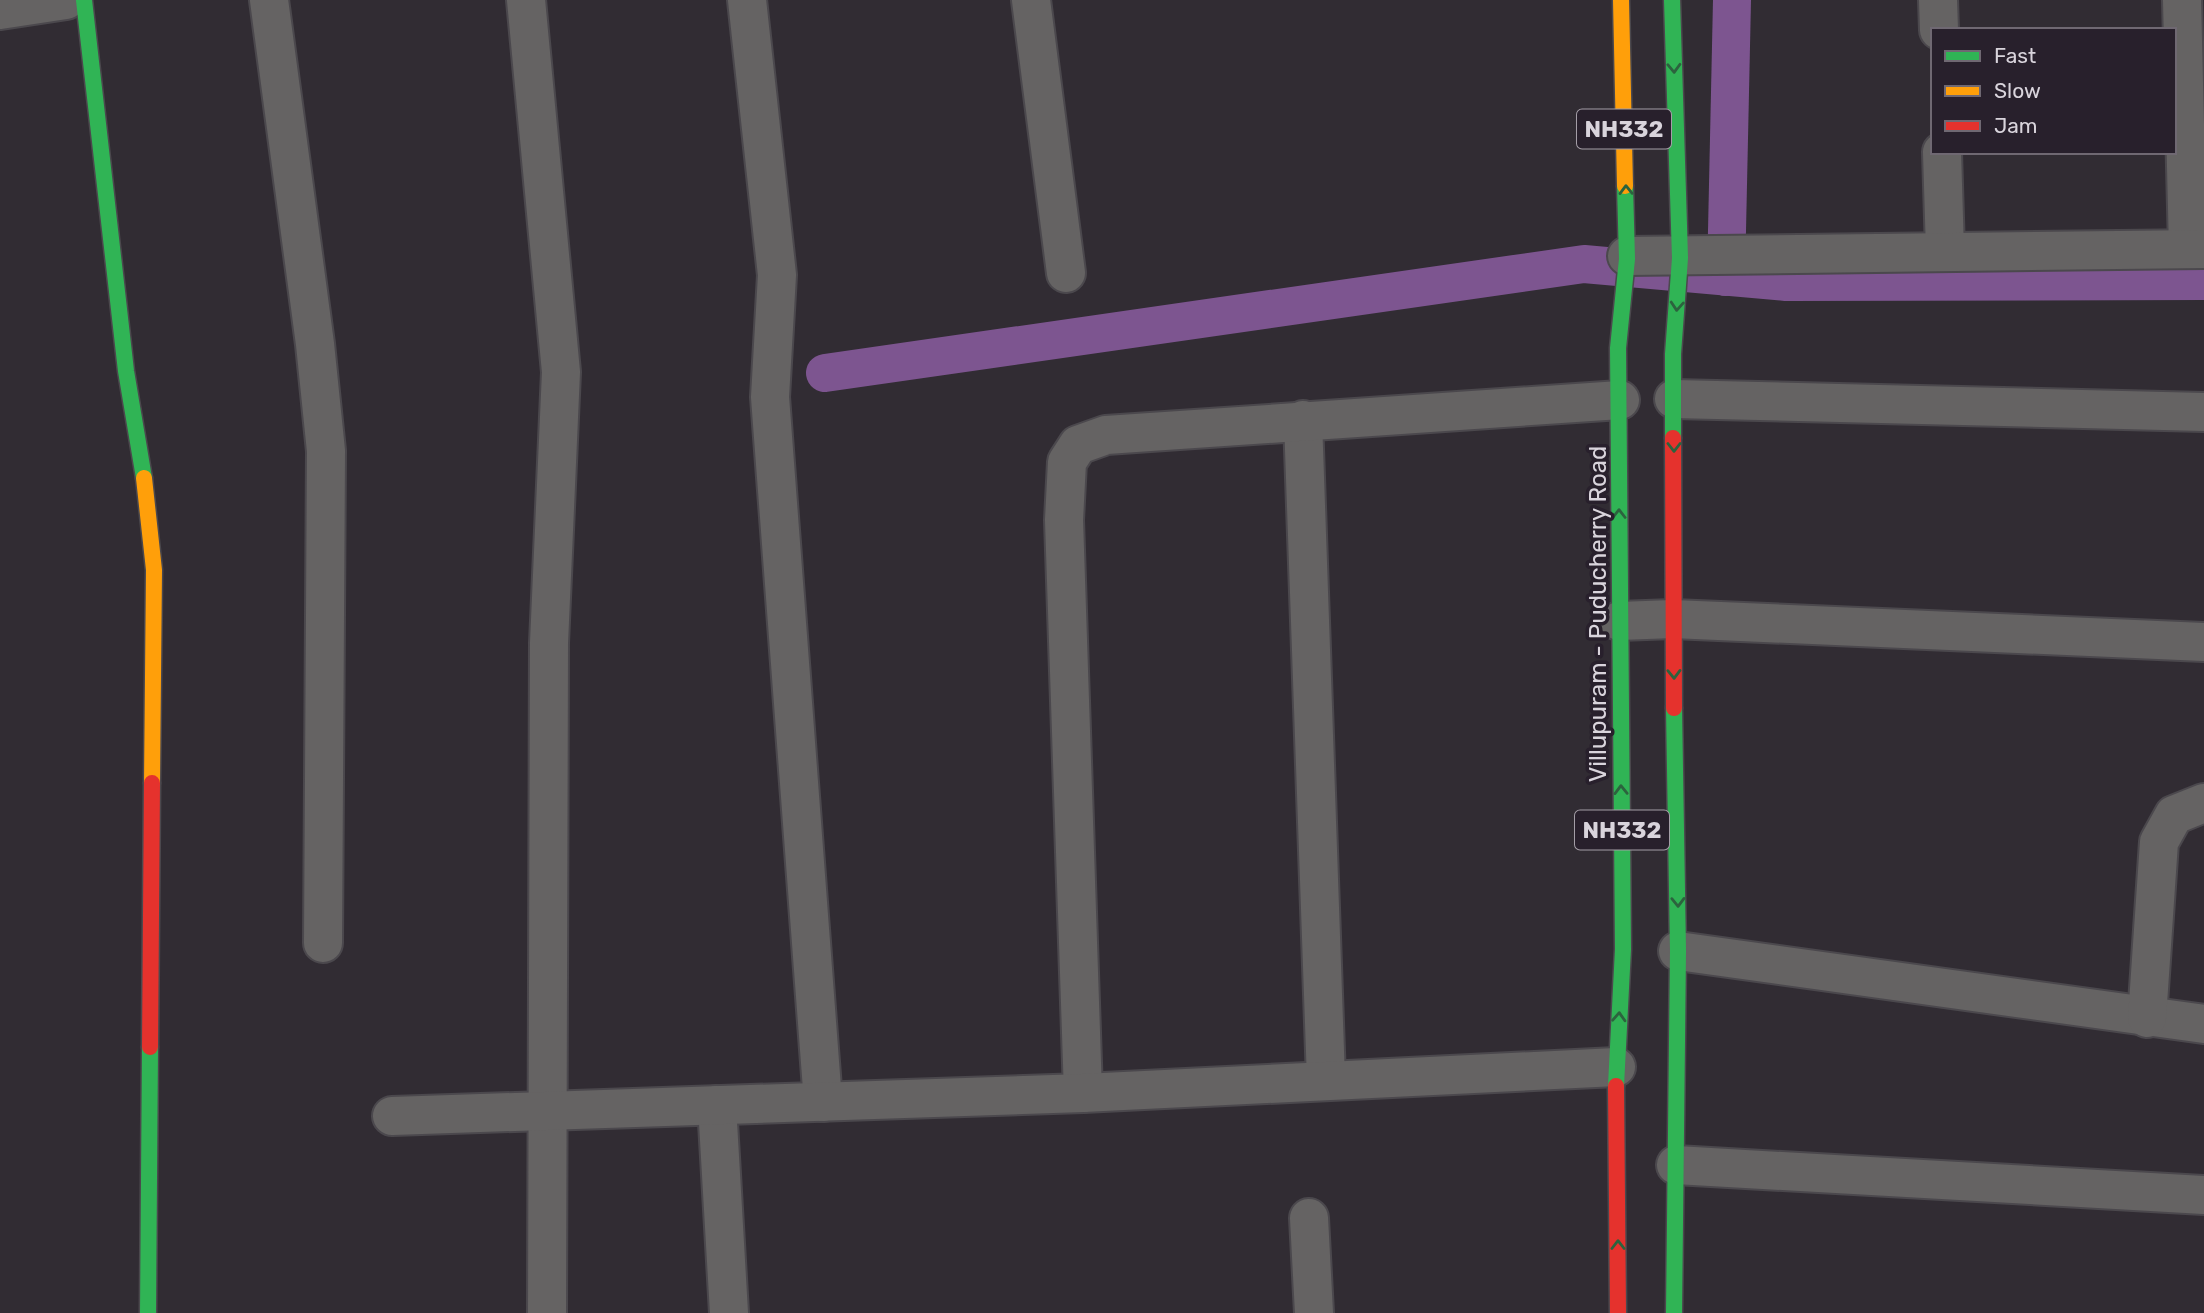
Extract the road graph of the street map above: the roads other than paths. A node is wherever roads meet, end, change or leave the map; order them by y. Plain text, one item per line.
1 (66, 0) edge
2 (84, 0) edge
3 (269, 0) edge
4 (526, 0) edge
5 (747, 0) edge
6 (1031, 0) edge
7 (1621, 0) edge
8 (1672, 0) edge
9 (1938, 0) edge
10 (2182, 0) edge
11 (0, 10) edge
12 (1939, 28) edge
13 (1942, 154) edge
14 (2196, 249) edge
15 (1945, 251) junction
16 (1680, 256) junction
17 (1627, 257) junction
18 (1066, 273) dead end
19 (1674, 399) junction
20 (1620, 400) junction
21 (2204, 412) edge
22 (1303, 420) junction
23 (1673, 619) junction
24 (1619, 621) junction
25 (2204, 642) edge
26 (2204, 803) edge
27 (323, 943) dead end
28 (1678, 951) junction
29 (2147, 1018) junction
30 (2204, 1024) edge
31 (1616, 1067) junction
32 (1326, 1080) junction
33 (1083, 1093) junction
34 (823, 1102) junction
35 (717, 1105) junction
36 (547, 1110) junction
37 (392, 1116) dead end
38 (1676, 1165) junction
39 (2204, 1195) edge
40 (1309, 1218) dead end
41 (148, 1313) edge
42 (547, 1313) edge
43 (729, 1313) edge
44 (1314, 1313) edge
45 (1618, 1313) edge
46 (1674, 1313) edge

1 - 11 street
2 - 41 main road
3 - 27 street
4 - 36 street
5 - 34 street
6 - 18 street
17 -> 7 main road, Villupuram - Puducherry Road / NH332
8 -> 16 main road, NH332
9 - 12 street
10 - 14 street
13 - 15 street
14 - 15 street
15 - 16 street
16 - 17 street
16 -> 19 main road, NH332
17 - 20 main road, Villupuram - Puducherry Road / NH332
19 - 21 street
19 -> 23 main road, NH332
20 - 22 street
24 -> 20 main road, Villupuram - Puducherry Road / NH332
22 - 32 street
22 - 33 street
23 - 24 street
23 - 25 street
23 -> 28 main road, NH332
31 -> 24 main road, Villupuram - Puducherry Road / NH332
26 - 29 street
28 - 29 street
28 - 38 main road, NH332
29 - 30 street
31 - 32 street
45 -> 31 main road, Villupuram - Puducherry Road / NH332
32 - 33 street
33 - 34 street
34 - 35 street
35 - 36 street
35 - 43 street
36 - 37 street
36 - 42 street
38 - 39 street
38 - 46 main road, NH332
40 - 44 street

